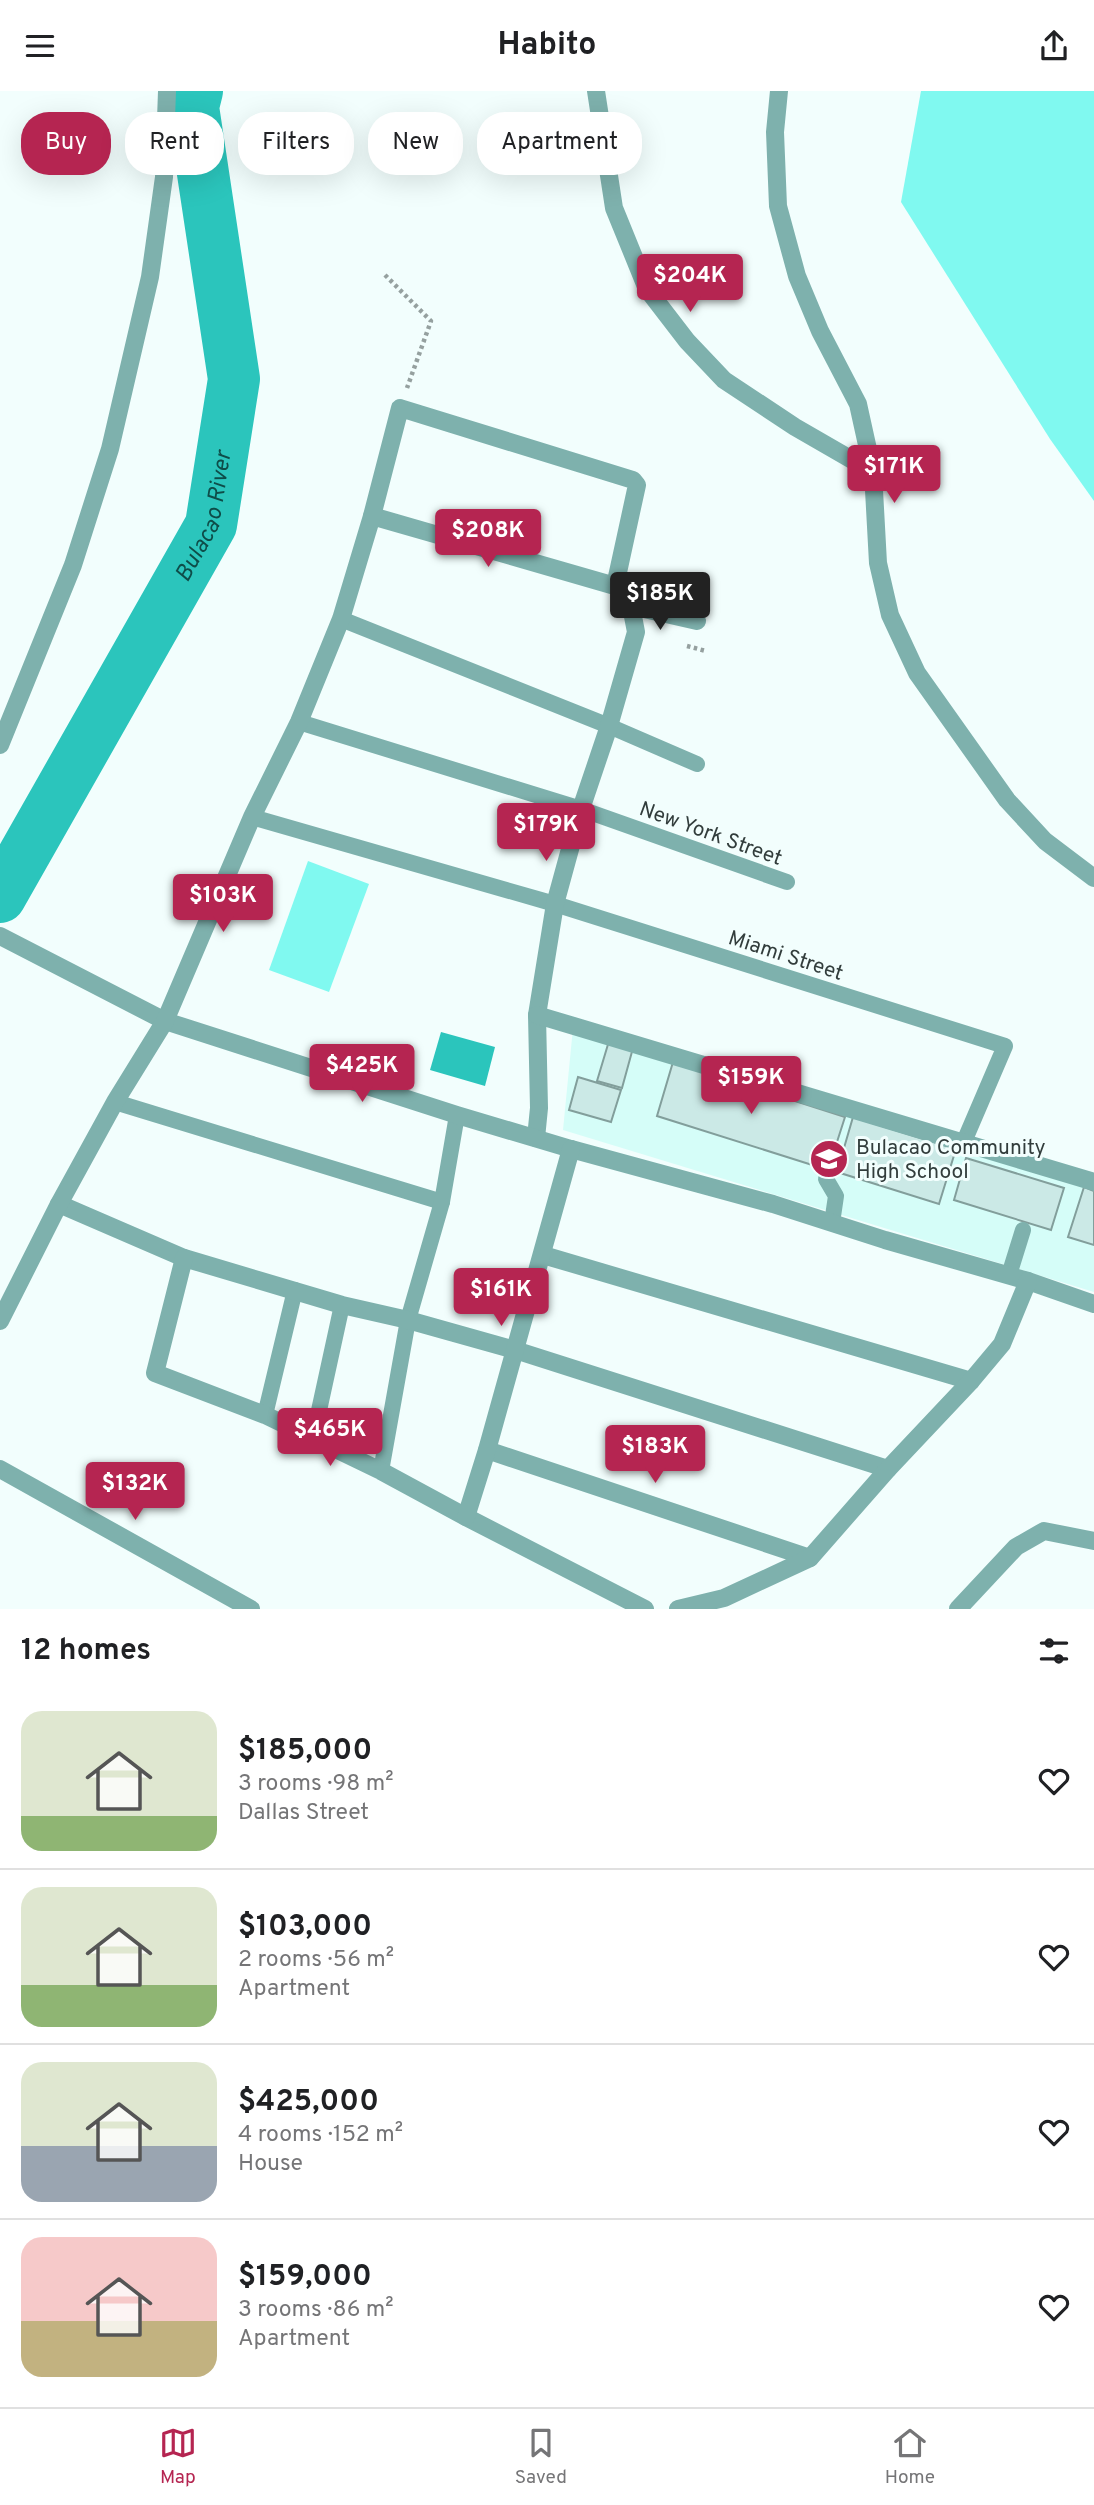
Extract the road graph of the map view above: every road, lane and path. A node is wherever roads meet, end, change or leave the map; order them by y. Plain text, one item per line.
1 (167, 91) edge
2 (596, 91) edge
3 (779, 91) edge
4 (385, 275) dead end
5 (400, 408) junction
6 (873, 472) junction
7 (373, 516) junction
8 (615, 586) junction
9 (631, 606) junction
10 (341, 619) junction
11 (697, 621) dead end
12 (299, 722) junction
13 (609, 726) junction
14 (0, 744) edge
15 (697, 764) dead end
16 (581, 809) junction
17 (252, 817) junction
18 (1094, 878) edge
19 (787, 882) dead end
20 (555, 904) junction
21 (0, 936) edge
22 (537, 1015) junction
23 (165, 1021) junction
24 (115, 1102) junction
25 (457, 1115) junction
26 (536, 1138) junction
27 (963, 1144) junction
28 (571, 1149) junction
29 (826, 1179) dead end
30 (1094, 1182) edge
31 (442, 1202) junction
32 (59, 1204) junction
33 (832, 1223) junction
34 (1023, 1230) dead end
35 (542, 1255) junction
36 (184, 1258) junction
37 (1009, 1275) junction
38 (1028, 1281) junction
39 (295, 1290) junction
40 (1094, 1304) edge
41 (342, 1305) junction
42 (408, 1320) junction
43 (0, 1321) edge
44 (515, 1350) junction
45 (971, 1381) junction
46 (265, 1415) junction
47 (313, 1439) junction
48 (487, 1450) junction
49 (0, 1469) edge
50 (888, 1469) junction
51 (381, 1471) junction
52 (466, 1517) junction
53 (1094, 1541) edge
54 (810, 1558) junction
55 (251, 1609) edge
56 (645, 1609) edge
57 (678, 1609) edge
58 (958, 1609) edge

1 - 14 street
2 - 6 street
3 - 6 street
4 - 5 path
5 - 7 street
5 - 8 street
6 - 18 street
7 - 8 street
7 - 10 street
8 - 9 street
9 - 11 street
9 - 13 street
10 - 12 street
10 - 13 lane
12 - 16 lane, New York Street
12 - 17 street
13 - 15 lane
13 - 16 street
16 - 19 lane, New York Street
16 - 20 street
17 - 20 lane, Miami Street
17 - 23 street
20 - 22 street
20 - 27 lane, Miami Street
21 - 23 street
22 - 26 street
22 - 27 street
23 - 24 street
23 - 25 street
24 - 31 lane
24 - 32 street
25 - 26 street
25 - 31 lane
26 - 28 street
27 - 30 street
28 - 33 street
28 - 35 street
29 - 33 lane
31 - 42 lane
32 - 36 street
32 - 43 street
33 - 37 street
34 - 37 lane
35 - 44 street
35 - 45 street
36 - 39 street
36 - 46 street
37 - 38 street
38 - 40 street
38 - 45 street
39 - 41 street
39 - 46 lane
41 - 42 street
41 - 47 lane
42 - 44 street
42 - 51 lane
44 - 48 street
44 - 50 street
45 - 50 street
46 - 47 street
47 - 51 street
48 - 52 street
48 - 54 street
49 - 55 street
50 - 54 street
51 - 52 street
52 - 56 street
53 - 58 street
54 - 57 street

